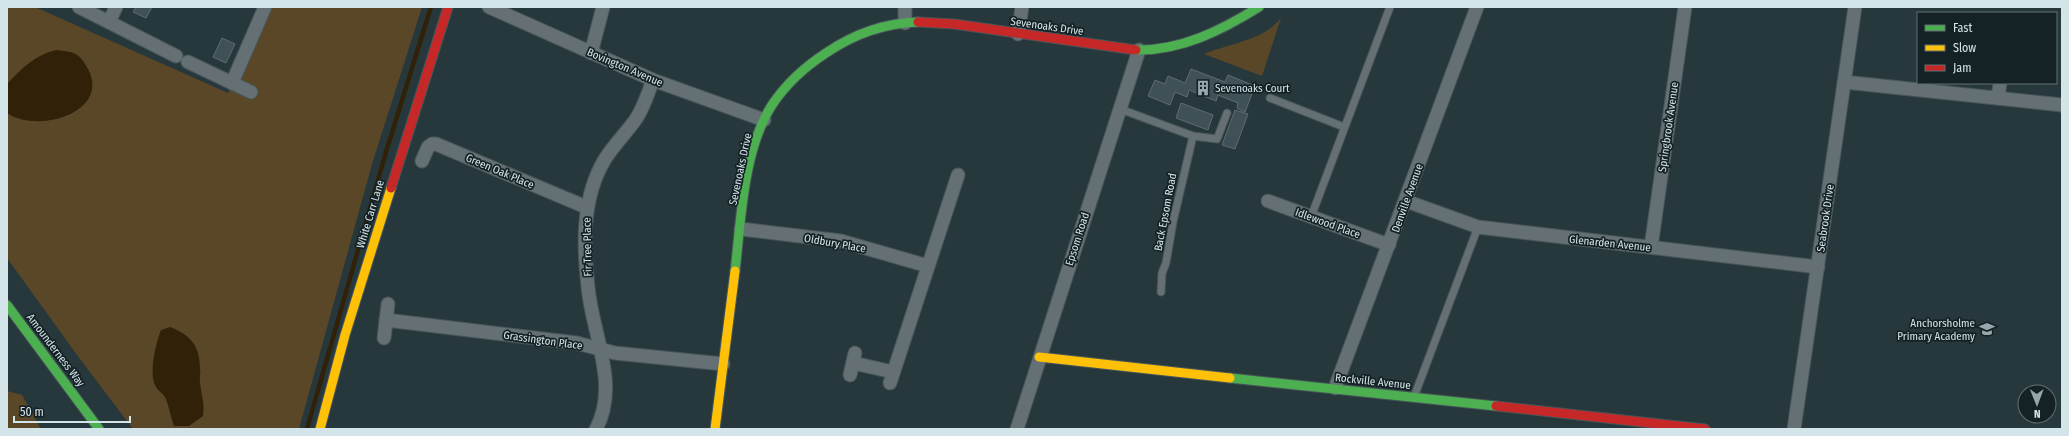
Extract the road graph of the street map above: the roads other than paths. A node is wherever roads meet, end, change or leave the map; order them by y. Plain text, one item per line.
1 (79, 7) edge
2 (116, 7) edge
3 (265, 7) edge
4 (448, 7) edge
5 (489, 7) edge
6 (604, 7) edge
7 (905, 7) edge
8 (1022, 7) edge
9 (1259, 7) edge
10 (1390, 7) edge
11 (1477, 7) edge
12 (1685, 7) edge
13 (1855, 7) edge
14 (109, 22) junction
15 (906, 22) junction
16 (1018, 34) junction
17 (1139, 50) junction
18 (591, 53) junction
19 (176, 56) dead end
20 (188, 62) dead end
21 (653, 80) junction
22 (1844, 82) junction
23 (232, 83) junction
24 (2000, 84) edge
25 (251, 92) dead end
26 (1270, 98) dead end
27 (1998, 98) junction
28 (2062, 105) edge
29 (1120, 109) junction
30 (1227, 113) dead end
31 (764, 120) junction
32 (1344, 127) junction
33 (1193, 136) junction
34 (422, 161) dead end
35 (958, 175) dead end
36 (1268, 201) dead end
37 (1406, 201) junction
38 (586, 207) junction
39 (1311, 217) junction
40 (1478, 228) junction
41 (741, 229) junction
42 (1389, 245) junction
43 (1651, 247) junction
44 (928, 266) junction
45 (1818, 267) junction
46 (1161, 292) dead end
47 (388, 304) dead end
48 (7, 305) edge
49 (386, 320) junction
50 (384, 338) dead end
51 (600, 350) junction
52 (1038, 358) junction
53 (723, 364) junction
54 (853, 364) dead end
55 (1335, 388) junction
56 (1414, 397) junction
57 (99, 429) edge
58 (320, 429) edge
59 (596, 429) edge
60 (715, 429) edge
61 (1017, 429) edge
62 (1705, 429) edge
63 (1794, 429) edge

1 - 14 street
2 - 14 street
3 - 23 street
4 - 58 main road, White Carr Lane
5 - 18 street, Bovington Avenue
6 - 18 street
7 - 15 street
8 - 16 street
9 - 17 main road, Sevenoaks Drive
10 - 32 lane
11 - 37 street, Denville Avenue
12 - 43 street, Springbrook Avenue
13 - 22 street, Seabrook Drive
14 - 19 street
15 - 16 main road, Sevenoaks Drive
15 - 31 main road, Sevenoaks Drive
16 - 17 main road, Sevenoaks Drive
17 - 29 street, Epsom Road
18 - 21 street, Bovington Avenue
20 - 23 street
21 - 31 street, Bovington Avenue
21 - 38 street, Fir Tree Place
22 - 27 street
22 - 45 street, Seabrook Drive
23 - 25 street
24 - 27 street
26 - 32 lane
27 - 28 street
29 - 33 lane
29 - 52 street, Epsom Road
30 - 33 lane
31 - 41 main road, Sevenoaks Drive
32 - 39 lane
33 - 46 lane, Back Epsom Road
34 - 38 street, Green Oak Place
35 - 44 street
36 - 39 street, Idlewood Place
37 - 40 street, Glenarden Avenue
37 - 42 street, Denville Avenue
38 - 51 street, Fir Tree Place
39 - 42 street, Idlewood Place
40 - 43 street, Glenarden Avenue
40 - 56 lane
41 - 44 street, Oldbury Place
41 - 53 main road, Sevenoaks Drive
42 - 55 street, Denville Avenue
43 - 45 street, Glenarden Avenue
44 - 54 street
45 - 63 street, Seabrook Drive
47 - 49 street
48 - 57 main road, Amounderness Way
49 - 50 street
49 - 51 street, Grassington Place
51 - 53 street, Grassington Place
51 - 59 street, Fir Tree Place
52 - 55 main road, Rockville Avenue
52 - 61 street, Epsom Road
53 - 60 main road, Sevenoaks Drive
55 - 56 main road, Rockville Avenue
56 - 62 main road, Rockville Avenue

